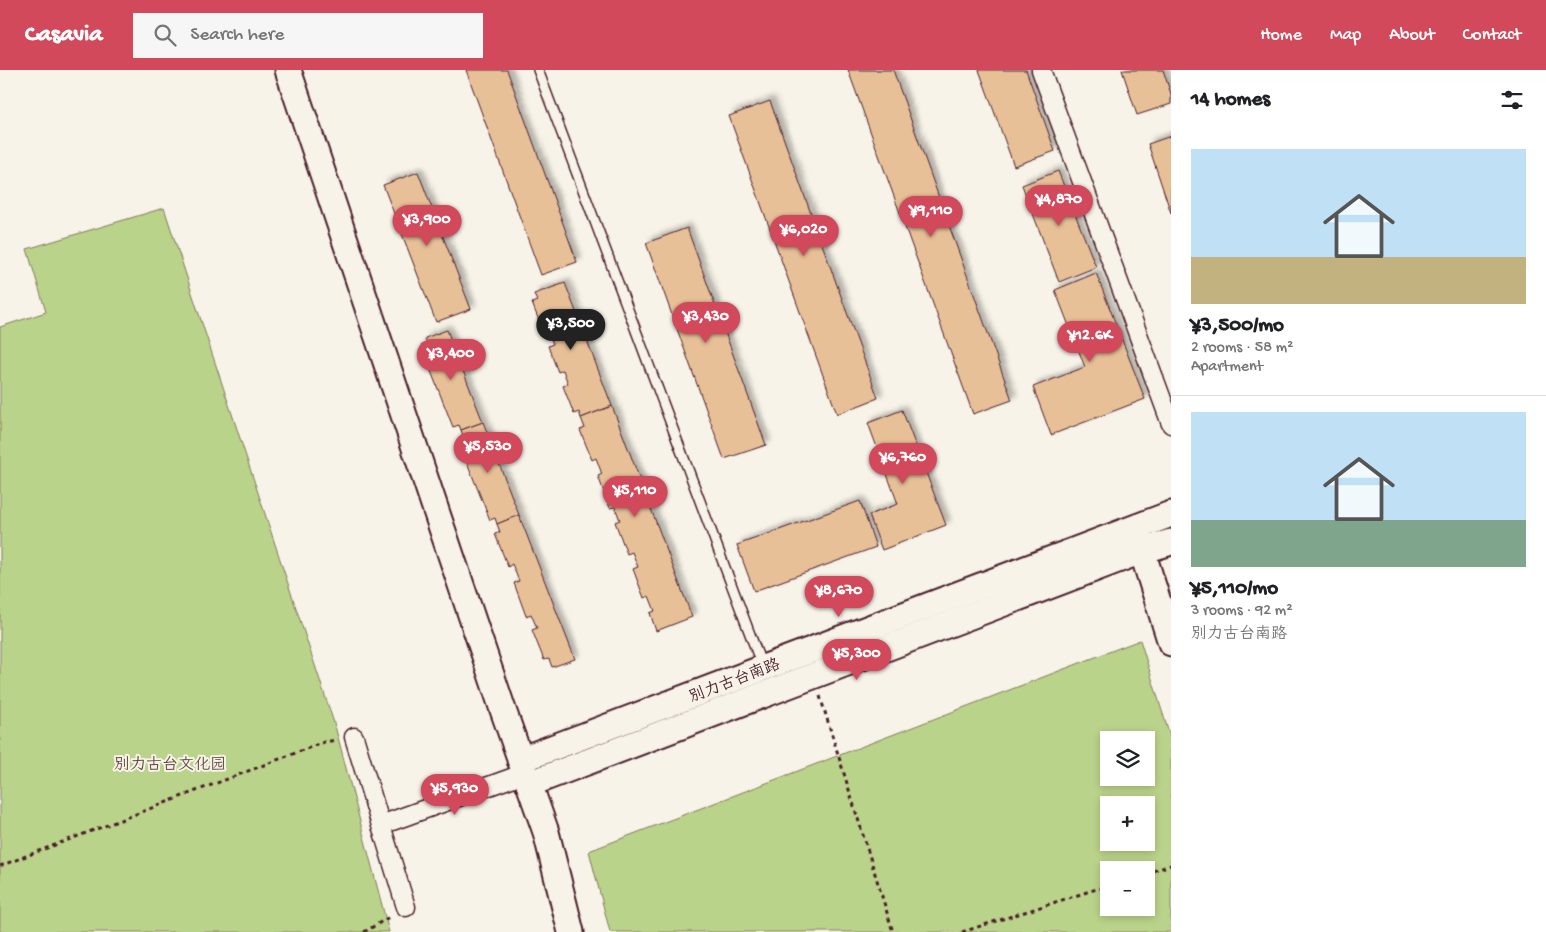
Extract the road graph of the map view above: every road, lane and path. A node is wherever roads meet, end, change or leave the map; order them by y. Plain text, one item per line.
1 (288, 70) edge
2 (538, 70) edge
3 (1041, 70) edge
4 (1171, 424) edge
5 (1151, 528) edge
6 (1169, 550) edge
7 (1171, 643) edge
8 (763, 668) junction
9 (814, 677) junction
10 (354, 737) joint
11 (525, 772) junction
12 (389, 822) junction
13 (1171, 865) edge
14 (0, 866) edge
15 (1155, 870) edge
16 (1100, 888) edge
17 (406, 907) joint
18 (974, 928) junction
19 (364, 932) edge
20 (571, 932) edge
21 (893, 932) edge
22 (962, 932) edge
23 (971, 932) edge

1 - 11 street
2 - 8 lane
3 - 4 street
5 - 6 street, 别力古台南路
5 - 7 street
5 - 8 street, 别力古台南路
5 - 9 street, 别力古台南路
8 - 11 street, 别力古台南路
9 - 11 street, 别力古台南路
9 - 21 path
10 - 12 street
10 - 14 path
11 - 12 street
11 - 20 street
12 - 17 street
13 - 15 path
16 - 18 path
17 - 19 path
18 - 22 path
18 - 23 path

